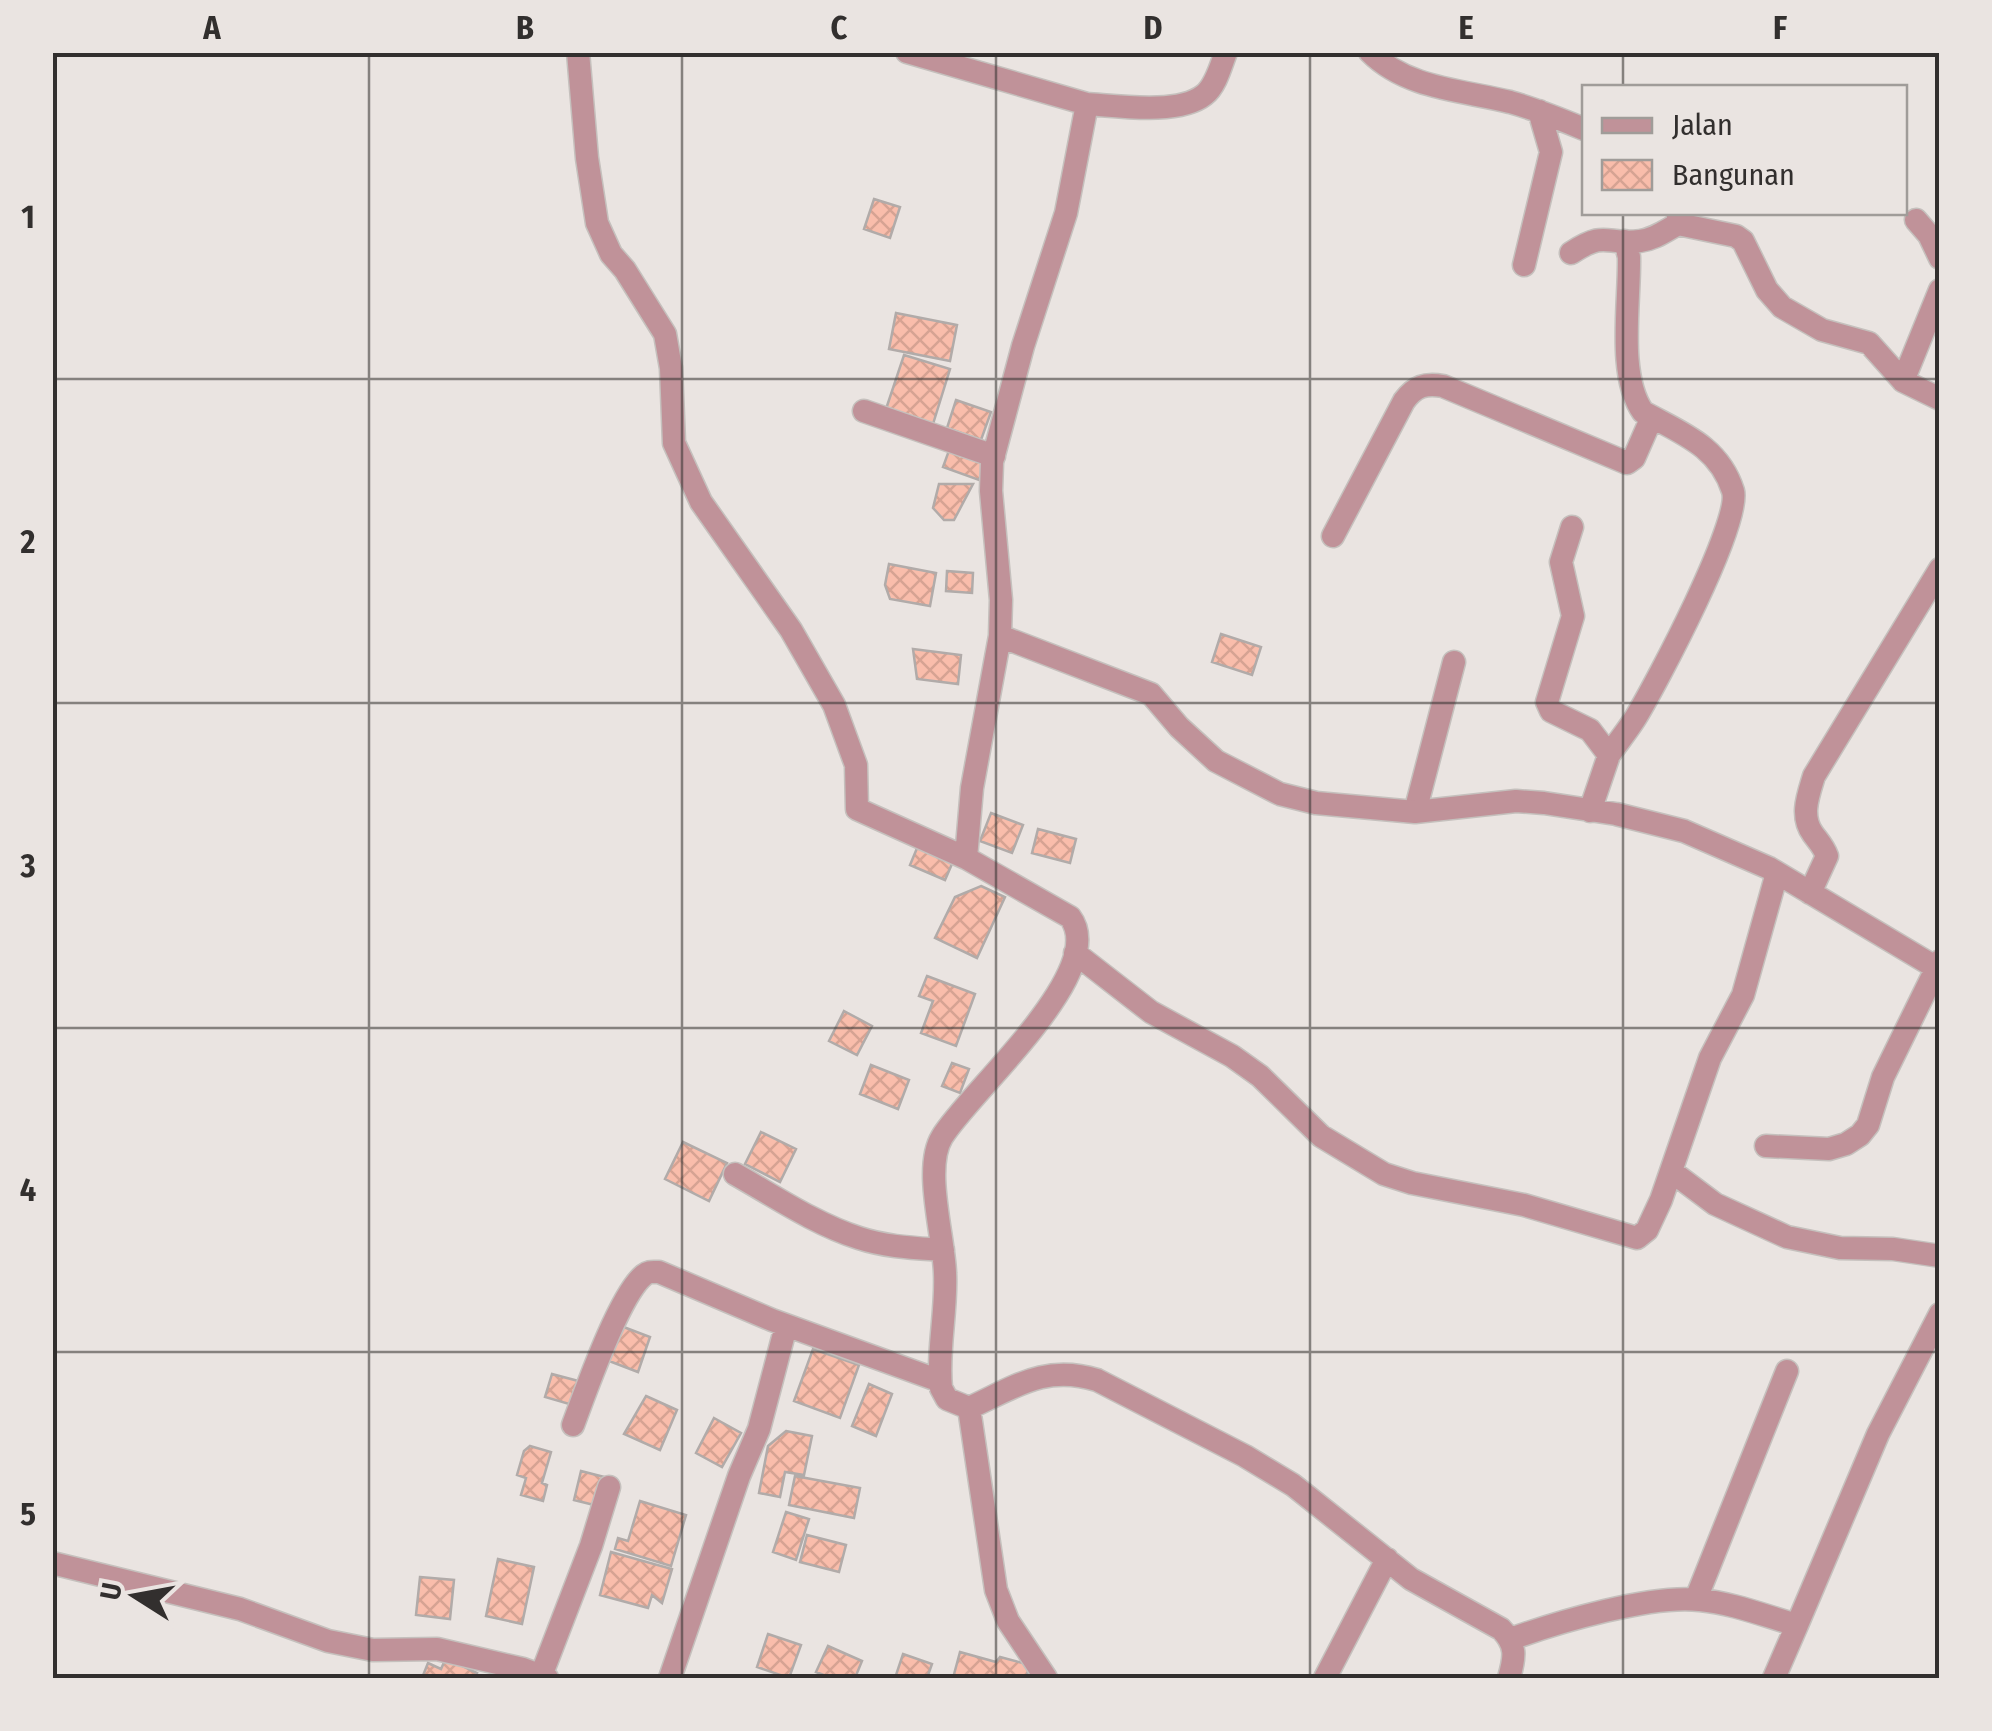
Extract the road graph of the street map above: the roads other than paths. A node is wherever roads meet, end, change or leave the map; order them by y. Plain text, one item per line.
1 (578, 52) edge
2 (907, 52) edge
3 (1226, 52) edge
4 (1370, 52) edge
5 (1087, 104) junction
6 (1539, 111) junction
7 (1582, 128) edge
8 (1732, 215) edge
9 (1678, 218) edge
10 (1916, 220) dead end
11 (1720, 233) junction
12 (1625, 241) junction
13 (1571, 253) dead end
14 (1940, 258) edge
15 (1524, 265) dead end
16 (1940, 290) edge
17 (1902, 381) junction
18 (1940, 399) edge
19 (864, 411) dead end
20 (1652, 417) junction
21 (994, 456) junction
22 (1572, 527) dead end
23 (1334, 536) dead end
24 (1940, 569) edge
25 (1000, 636) junction
26 (1454, 662) dead end
27 (1609, 755) junction
28 (1590, 810) junction
29 (1414, 812) junction
30 (966, 858) junction
31 (1777, 873) junction
32 (1810, 893) junction
33 (1075, 954) junction
34 (1938, 966) edge
35 (1766, 1146) dead end
36 (1671, 1171) junction
37 (735, 1174) dead end
38 (943, 1250) junction
39 (1940, 1256) edge
40 (1940, 1314) edge
41 (786, 1326) junction
42 (1787, 1371) dead end
43 (940, 1381) junction
44 (968, 1408) junction
45 (573, 1426) dead end
46 (610, 1487) dead end
47 (1387, 1559) junction
48 (52, 1563) edge
49 (1696, 1599) junction
50 (1797, 1626) junction
51 (1512, 1639) junction
52 (544, 1678) edge
53 (670, 1678) edge
54 (1046, 1678) edge
55 (1324, 1678) edge
56 (1509, 1678) edge
57 (1774, 1678) edge

1 - 30 street
2 - 5 street
3 - 5 street
4 - 6 street
5 - 21 street
6 - 7 street
6 - 15 street
8 - 11 street
9 - 11 street
9 - 12 street
10 - 14 street
11 - 17 street
12 - 13 street
12 - 20 street
16 - 17 street
17 - 18 street
19 - 21 street
20 - 23 street
20 - 27 street
21 - 25 street
22 - 27 street
24 - 32 street
25 - 29 street
25 - 30 street
26 - 29 street
27 - 28 street
28 - 29 street
28 - 31 street
30 - 33 street
31 - 32 street
31 - 36 street
32 - 34 street
33 - 36 street
33 - 38 street
34 - 35 street
36 - 39 street
37 - 38 street
38 - 43 street
40 - 50 street
41 - 43 street
41 - 45 street
41 - 53 street
42 - 49 street
43 - 44 street
44 - 47 street
44 - 54 street
46 - 52 street
47 - 51 street
47 - 55 street
48 - 52 street
49 - 50 street
49 - 51 street
50 - 57 street
51 - 56 street

